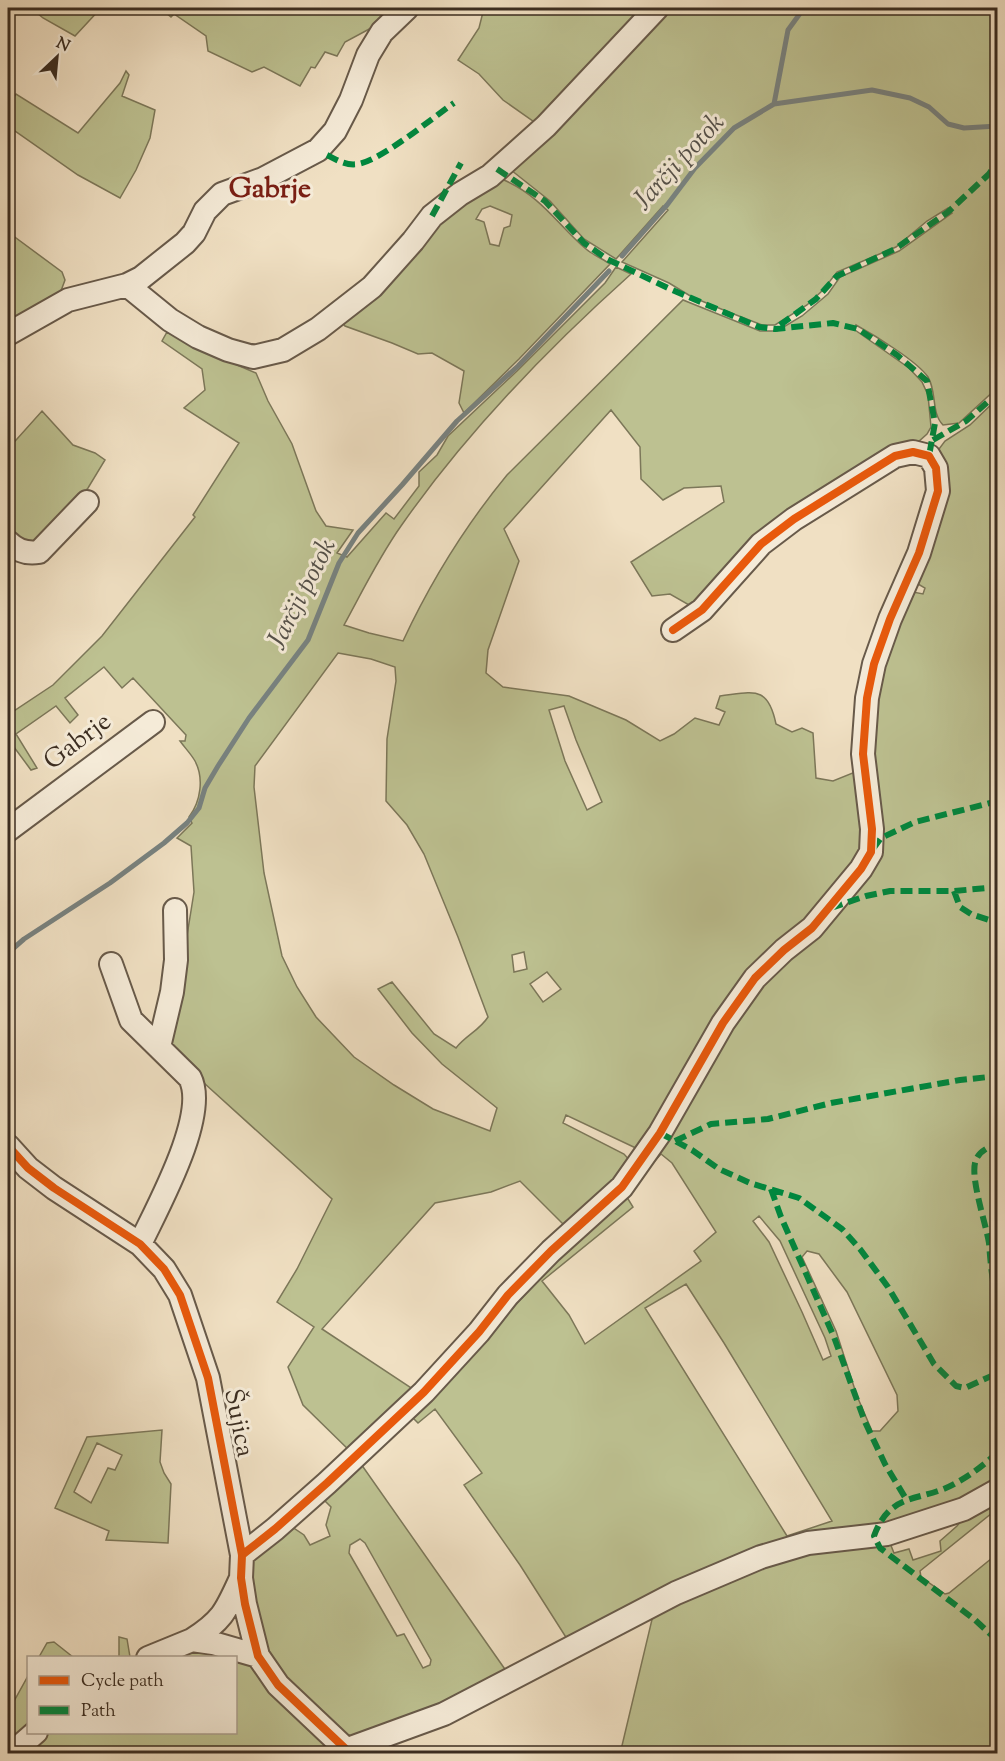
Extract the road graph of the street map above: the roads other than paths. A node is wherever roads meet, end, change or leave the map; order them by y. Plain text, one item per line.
1 (407, 8) edge
2 (657, 8) edge
3 (127, 285) junction
4 (8, 334) edge
5 (87, 501) dead end
6 (8, 542) edge
7 (673, 630) dead end
8 (153, 722) dead end
9 (8, 830) edge
10 (175, 910) dead end
11 (111, 964) dead end
12 (159, 1047) junction
13 (8, 1146) edge
14 (140, 1244) junction
15 (998, 1490) edge
16 (242, 1555) junction
17 (241, 1578) junction
18 (192, 1640) junction
19 (153, 1656) edge
20 (258, 1656) junction
21 (34, 1734) edge
22 (349, 1751) edge
23 (11, 1754) edge

1 - 3 street
2 - 3 street
3 - 4 street
5 - 6 street
7 - 16 street
8 - 9 street, Gabrje
10 - 12 street
11 - 12 street
12 - 14 street
13 - 14 street, Šujica
14 - 16 street, Šujica
15 - 22 street
16 - 17 street, Šujica
17 - 18 street
17 - 20 street, Šujica
18 - 19 street
18 - 20 street
20 - 22 street, Šujica
21 - 23 street

